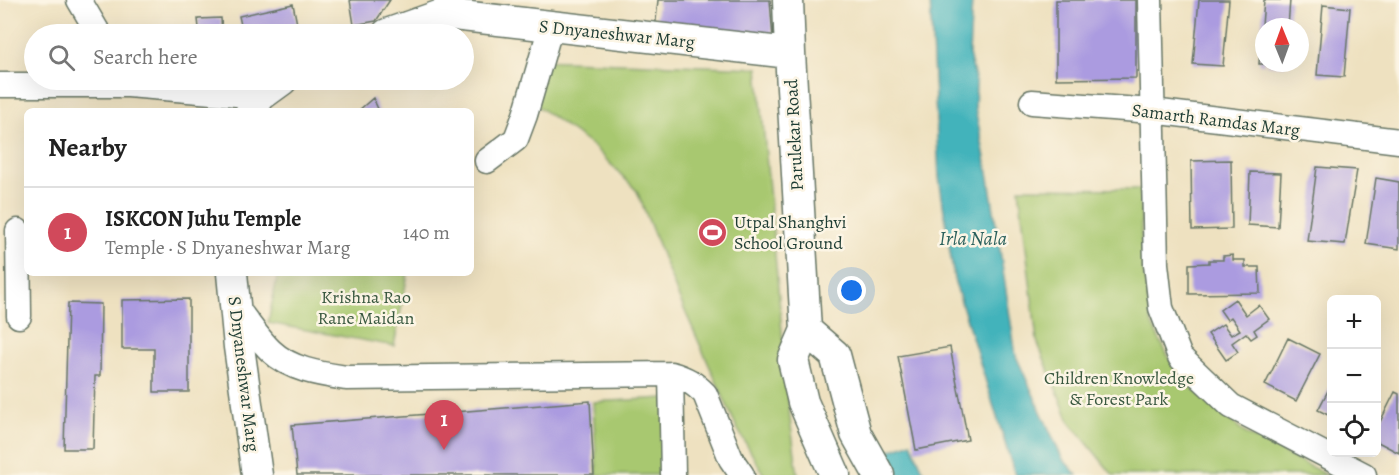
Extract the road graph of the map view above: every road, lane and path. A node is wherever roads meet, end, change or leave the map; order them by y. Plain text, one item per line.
1 (79, 0) edge
2 (788, 0) edge
3 (1150, 0) edge
4 (445, 7) edge
5 (93, 24) edge
6 (408, 24) edge
7 (551, 26) junction
8 (790, 53) junction
9 (24, 84) edge
10 (0, 85) edge
11 (211, 90) edge
12 (264, 95) edge
13 (1032, 102) dead end
14 (1152, 111) junction
15 (1399, 141) edge
16 (487, 161) dead end
17 (15, 231) edge
18 (232, 276) edge
19 (235, 306) junction
20 (19, 316) dead end
21 (806, 330) junction
22 (835, 355) junction
23 (793, 360) junction
24 (671, 374) junction
25 (673, 474) edge
26 (257, 475) edge
27 (742, 475) edge
28 (836, 475) edge
29 (879, 475) edge
30 (1364, 475) edge

1 - 5 street
2 - 8 street, Parulekar Road
3 - 14 street
4 - 6 street, S Dnyaneshwar Marg
4 - 7 street, S Dnyaneshwar Marg
7 - 8 street, S Dnyaneshwar Marg
7 - 16 street
8 - 21 street, Parulekar Road
9 - 10 street
11 - 12 street
13 - 14 street, Samarth Ramdas Marg
14 - 15 street, Samarth Ramdas Marg
14 - 30 street
17 - 20 street
18 - 19 street, S Dnyaneshwar Marg
19 - 24 street
19 - 26 street, S Dnyaneshwar Marg
21 - 22 street
21 - 23 street, Parulekar Road
22 - 23 street
22 - 29 street
23 - 28 street
24 - 25 street
24 - 27 street

